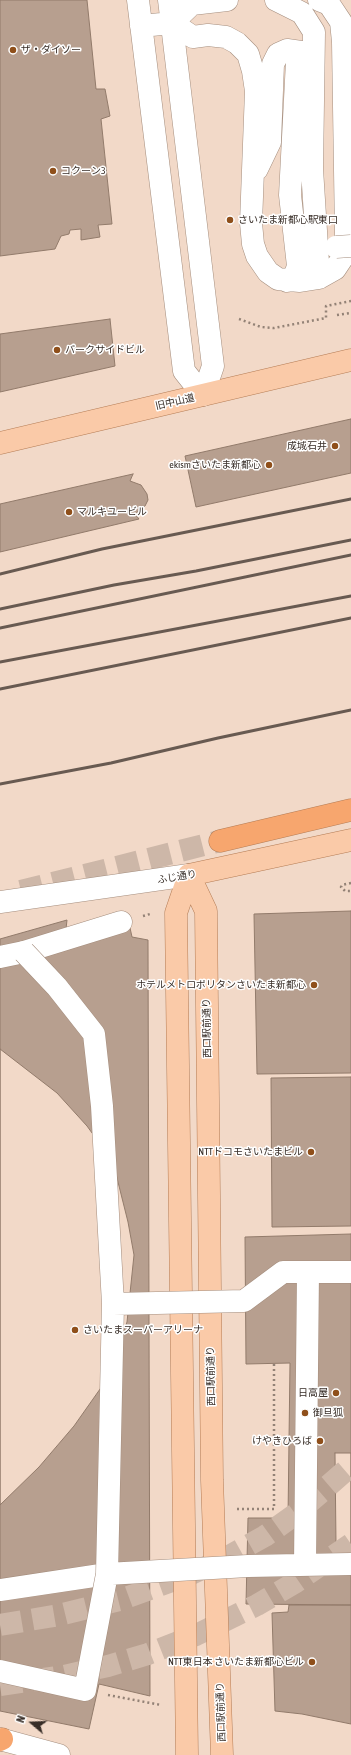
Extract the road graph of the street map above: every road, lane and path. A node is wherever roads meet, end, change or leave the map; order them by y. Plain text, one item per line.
1 (138, 0) edge
2 (169, 0) edge
3 (227, 0) edge
4 (276, 0) edge
5 (319, 0) edge
6 (172, 24) junction
7 (141, 26) junction
8 (287, 50) junction
9 (315, 62) junction
10 (253, 178) junction
11 (319, 278) junction
12 (287, 281) junction
13 (351, 301) edge
14 (351, 313) edge
15 (337, 315) dead end
16 (239, 319) dead end
17 (351, 360) edge
18 (203, 395) junction
19 (0, 444) edge
20 (351, 810) edge
21 (351, 840) edge
22 (220, 841) tunnel mouth
23 (189, 875) junction
24 (351, 883) edge
25 (351, 891) edge
26 (0, 902) edge
27 (121, 922) dead end
28 (24, 952) junction
29 (0, 957) edge
30 (308, 1272) junction
31 (351, 1272) edge
32 (113, 1304) junction
33 (274, 1364) dead end
34 (237, 1509) dead end
35 (351, 1564) edge
36 (305, 1565) junction
37 (107, 1574) junction
38 (0, 1590) edge
39 (0, 1671) edge
40 (85, 1690) junction
41 (161, 1705) dead end
42 (1, 1739) edge
43 (59, 1755) edge
44 (187, 1755) edge
45 (222, 1755) edge

1 - 7 street
2 - 6 street
3 - 6 street
4 - 9 street
5 - 11 street
6 - 7 street
6 - 10 street
6 - 18 street
7 - 18 street
8 - 9 street
8 - 10 street
8 - 12 street
9 - 11 street
10 - 12 street
11 - 12 street
13 - 16 path
14 - 15 path
17 - 18 main road, 旧中山道
18 - 19 main road, 旧中山道
20 - 22 highway
21 - 23 main road, ふじ通り
23 - 26 street, ふじ通り
23 - 44 main road
23 - 45 main road, 西口駅前通り
24 - 25 path
27 - 28 street
28 - 29 street
28 - 32 street, bridge
30 - 31 street, bridge
30 - 32 street, bridge
30 - 36 street, bridge
32 - 37 street, bridge
33 - 34 path
35 - 36 street, bridge
36 - 37 street, bridge
37 - 38 street
37 - 40 street, bridge
39 - 40 street, bridge
40 - 41 path
42 - 43 street

